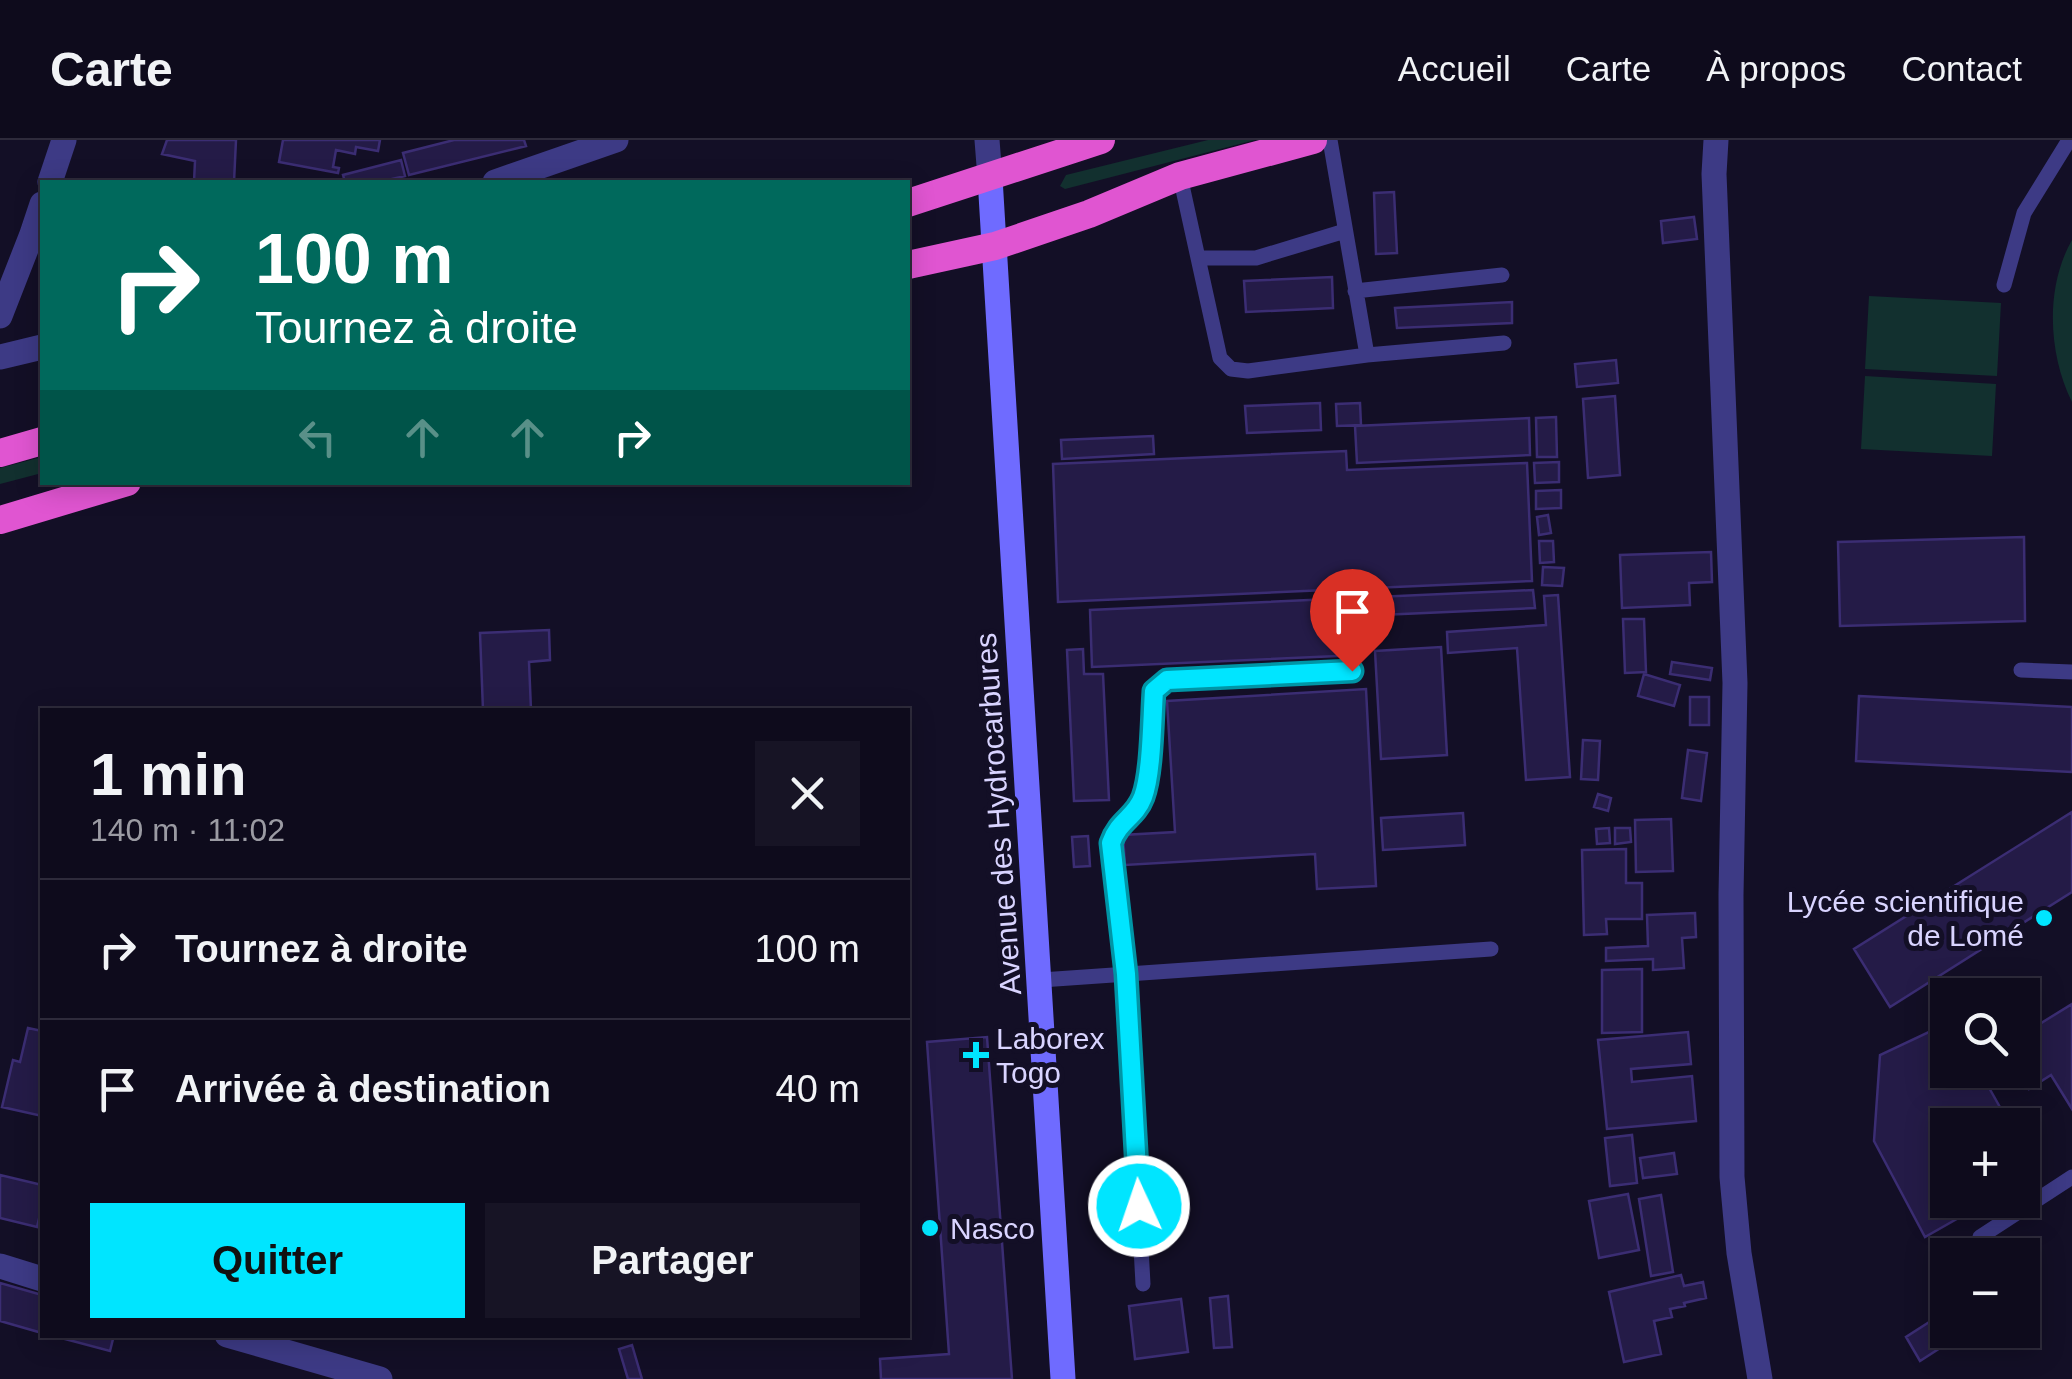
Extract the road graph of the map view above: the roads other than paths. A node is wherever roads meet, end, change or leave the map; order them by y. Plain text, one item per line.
1 (64, 140) edge
2 (616, 140) edge
3 (988, 140) edge
4 (1101, 140) edge
5 (1314, 140) edge
6 (1330, 140) edge
7 (1716, 140) edge
8 (2069, 140) edge
9 (550, 150) edge
10 (1180, 176) junction
11 (990, 178) junction
12 (51, 180) edge
13 (498, 180) edge
14 (910, 201) edge
15 (1345, 231) junction
16 (37, 235) edge
17 (994, 246) junction
18 (1198, 258) junction
19 (910, 265) edge
20 (1502, 274) dead end
21 (2004, 285) dead end
22 (1355, 291) junction
23 (0, 316) edge
24 (1504, 343) dead end
25 (40, 347) edge
26 (1366, 356) junction
27 (0, 357) edge
28 (40, 442) edge
29 (0, 453) edge
30 (117, 485) edge
31 (0, 520) edge
32 (2021, 670) dead end
33 (1352, 671) dead end
34 (2072, 672) edge
35 (1490, 949) dead end
36 (1126, 974) junction
37 (1041, 980) junction
38 (2072, 1177) edge
39 (1980, 1236) dead end
40 (0, 1266) edge
41 (40, 1278) edge
42 (1143, 1284) dead end
43 (237, 1338) edge
44 (380, 1379) edge
45 (1062, 1379) edge
46 (1760, 1379) edge

1 - 12 street
2 - 9 street
3 - 11 street
4 - 11 highway
5 - 10 highway
6 - 15 lane
7 - 46 street
8 - 21 lane
9 - 13 street
10 - 17 highway
10 - 18 lane
11 - 14 highway
11 - 17 main road, Avenue des Hydrocarbures
15 - 18 lane
15 - 22 lane
16 - 23 street
17 - 19 highway
17 - 37 main road, Avenue des Hydrocarbures
18 - 26 lane
20 - 22 lane
22 - 26 lane
24 - 26 lane
25 - 27 street
28 - 29 highway
30 - 31 highway
32 - 34 lane
33 - 36 lane
35 - 36 lane
36 - 37 lane
36 - 42 lane
37 - 45 main road, Avenue des Hydrocarbures
38 - 39 lane
40 - 41 street
43 - 44 street

